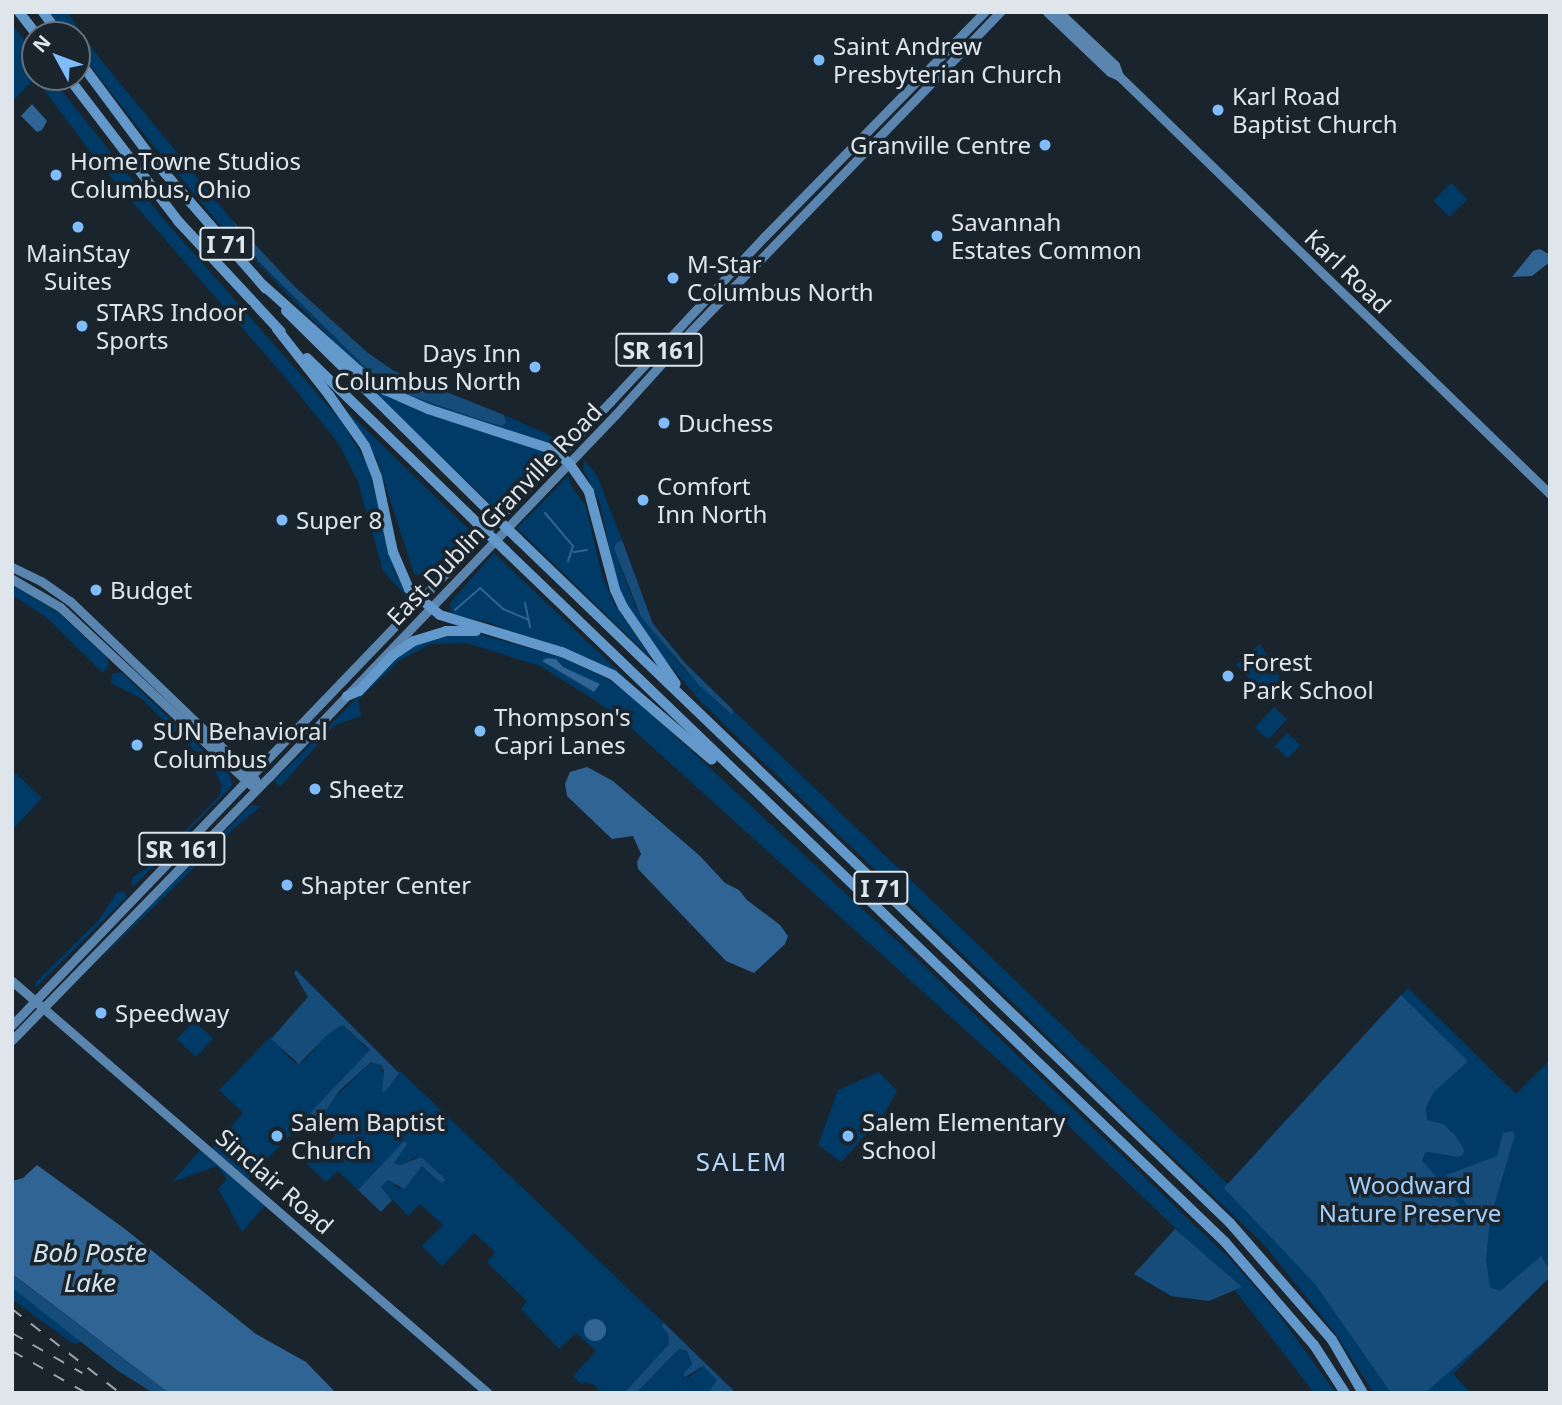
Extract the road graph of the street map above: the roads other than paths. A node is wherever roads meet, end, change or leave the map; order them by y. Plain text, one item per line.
1 (984, 12) edge
2 (1000, 12) edge
3 (1047, 12) edge
4 (1059, 12) edge
5 (1119, 76) junction
6 (91, 77) edge
7 (79, 91) edge
8 (263, 285) junction
9 (277, 329) junction
10 (565, 459) junction
11 (1550, 494) edge
12 (12, 568) edge
13 (12, 579) edge
14 (421, 600) junction
15 (430, 608) junction
16 (491, 632) junction
17 (347, 696) junction
18 (699, 713) junction
19 (254, 775) junction
20 (246, 783) junction
21 (259, 787) junction
22 (772, 809) junction
23 (12, 981) edge
24 (36, 1000) junction
25 (45, 1007) junction
26 (12, 1025) edge
27 (12, 1040) edge
28 (488, 1393) edge
29 (1345, 1393) edge
30 (1363, 1393) edge

1 - 10 main road, East Dublin Granville Road / SR 161
2 - 10 main road, East Dublin Granville Road / SR 161
3 - 5 main road, Karl Road
4 - 5 main road, Karl Road
5 - 11 main road, Karl Road
6 - 8 highway, I 71
7 - 9 highway, I 71
8 - 10 highway
8 - 18 highway, I 71, bridge
9 - 14 highway
9 - 22 highway, I 71, bridge
10 - 14 main road, East Dublin Granville Road / SR 161
10 - 15 main road, East Dublin Granville Road / SR 161
10 - 18 highway
12 - 19 main road
13 - 20 main road
14 - 15 highway
14 - 19 main road, East Dublin Granville Road / SR 161
15 - 16 highway
15 - 17 main road, East Dublin Granville Road / SR 161
16 - 17 highway
16 - 22 highway
17 - 21 main road, East Dublin Granville Road / SR 161
18 - 30 highway, I 71
19 - 20 main road, East Dublin Granville Road / SR 161
19 - 21 main road
20 - 21 main road
20 - 24 main road, East Dublin Granville Road / SR 161
21 - 25 main road, East Dublin Granville Road / SR 161
22 - 29 highway, I 71
23 - 24 main road, Sinclair Road
24 - 25 main road, Sinclair Road
24 - 26 main road, East Dublin Granville Road / SR 161
25 - 27 main road, East Dublin Granville Road / SR 161
25 - 28 main road, Sinclair Road

